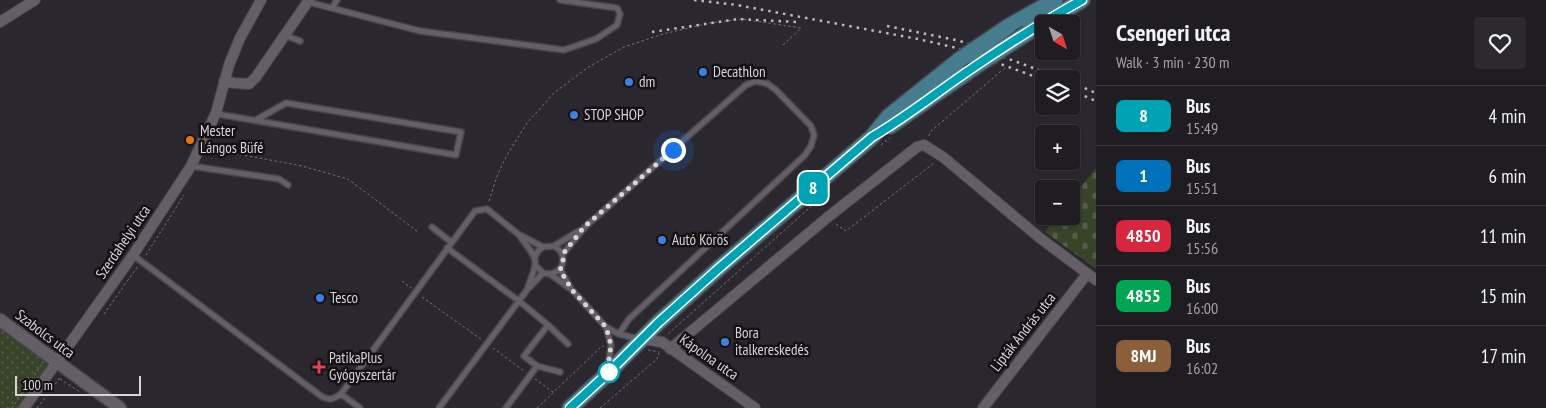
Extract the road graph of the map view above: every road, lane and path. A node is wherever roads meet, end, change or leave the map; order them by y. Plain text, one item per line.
1 (35, 0) edge
2 (261, 0) edge
3 (337, 0) edge
4 (560, 0) edge
5 (1055, 0) edge
6 (1082, 0) edge
7 (308, 1) edge
8 (332, 8) junction
9 (0, 22) edge
10 (284, 35) junction
11 (300, 41) dead end
12 (783, 45) dead end
13 (1006, 67) dead end
14 (224, 80) junction
15 (216, 113) junction
16 (256, 120) junction
17 (895, 134) dead end
18 (876, 141) junction
19 (924, 145) junction
20 (208, 148) dead end
21 (943, 157) junction
22 (192, 166) junction
23 (288, 185) dead end
24 (817, 201) dead end
25 (487, 209) junction
26 (828, 217) junction
27 (432, 227) dead end
28 (584, 227) junction
29 (418, 232) dead end
30 (518, 234) junction
31 (451, 242) junction
32 (554, 246) junction
33 (543, 247) junction
34 (447, 248) junction
35 (563, 254) junction
36 (133, 255) junction
37 (535, 257) junction
38 (536, 266) junction
39 (560, 270) junction
40 (543, 273) junction
41 (550, 274) junction
42 (1087, 274) junction
43 (1096, 280) edge
44 (402, 281) dead end
45 (527, 290) junction
46 (572, 290) junction
47 (415, 291) junction
48 (519, 301) junction
49 (0, 321) edge
50 (548, 325) junction
51 (606, 327) junction
52 (619, 334) junction
53 (642, 339) junction
54 (487, 344) junction
55 (568, 344) dead end
56 (611, 345) junction
57 (666, 345) junction
58 (537, 366) junction
59 (52, 369) junction
60 (560, 372) dead end
61 (607, 374) junction
62 (530, 376) junction
63 (553, 392) junction
64 (81, 393) dead end
65 (340, 394) junction
66 (12, 408) edge
67 (24, 408) edge
68 (37, 408) edge
69 (120, 408) edge
70 (360, 408) edge
71 (439, 408) edge
72 (506, 408) edge
73 (537, 408) edge
74 (570, 408) edge
75 (600, 408) edge
76 (755, 408) edge
77 (983, 408) edge

1 - 9 street
2 - 14 street, Szerdahelyi utca
3 - 8 lane
4 - 8 lane
5 - 18 main road, bridge
6 - 18 main road, bridge
7 - 8 lane
7 - 10 street
10 - 11 lane
10 - 14 street
12 - 25 path
13 - 19 path
14 - 15 street, Szerdahelyi utca
15 - 16 lane
15 - 22 street, Szerdahelyi utca
16 - 16 lane
17 - 18 path
18 - 53 main road
19 - 21 street
19 - 26 street
20 - 29 path
21 - 26 path
21 - 42 street
22 - 23 lane
22 - 36 street, Szerdahelyi utca
24 - 57 path
25 - 30 lane
25 - 31 lane
26 - 57 street
27 - 31 lane
28 - 32 lane
28 - 35 lane
28 - 52 lane
30 - 33 lane
30 - 37 lane
31 - 34 lane
32 - 33 lane
32 - 35 lane
33 - 37 lane
34 - 47 lane
34 - 48 lane
35 - 39 lane
36 - 59 street, Szerdahelyi utca
36 - 65 lane
37 - 38 lane
38 - 40 lane
38 - 45 lane
39 - 41 lane
39 - 46 lane
40 - 41 lane
40 - 45 lane
41 - 46 lane
42 - 43 street
42 - 77 street, Lipták András utca
44 - 47 path
45 - 48 lane
46 - 51 lane
47 - 54 path
47 - 65 lane
48 - 50 lane
48 - 54 lane
49 - 59 street, Szabolcs utca
50 - 55 lane
50 - 58 lane
51 - 52 lane
51 - 56 lane
52 - 53 lane
53 - 57 street, Kápolna utca
53 - 61 main road
54 - 62 path
54 - 71 lane
56 - 61 lane
56 - 63 path
57 - 75 path
57 - 76 street, Kápolna utca
58 - 60 lane
58 - 62 lane
59 - 64 path
59 - 66 path
59 - 67 street, Szerdahelyi utca
59 - 68 path
59 - 69 street, Szabolcs utca
61 - 74 main road
62 - 63 path
62 - 72 lane
63 - 73 path
65 - 70 lane

